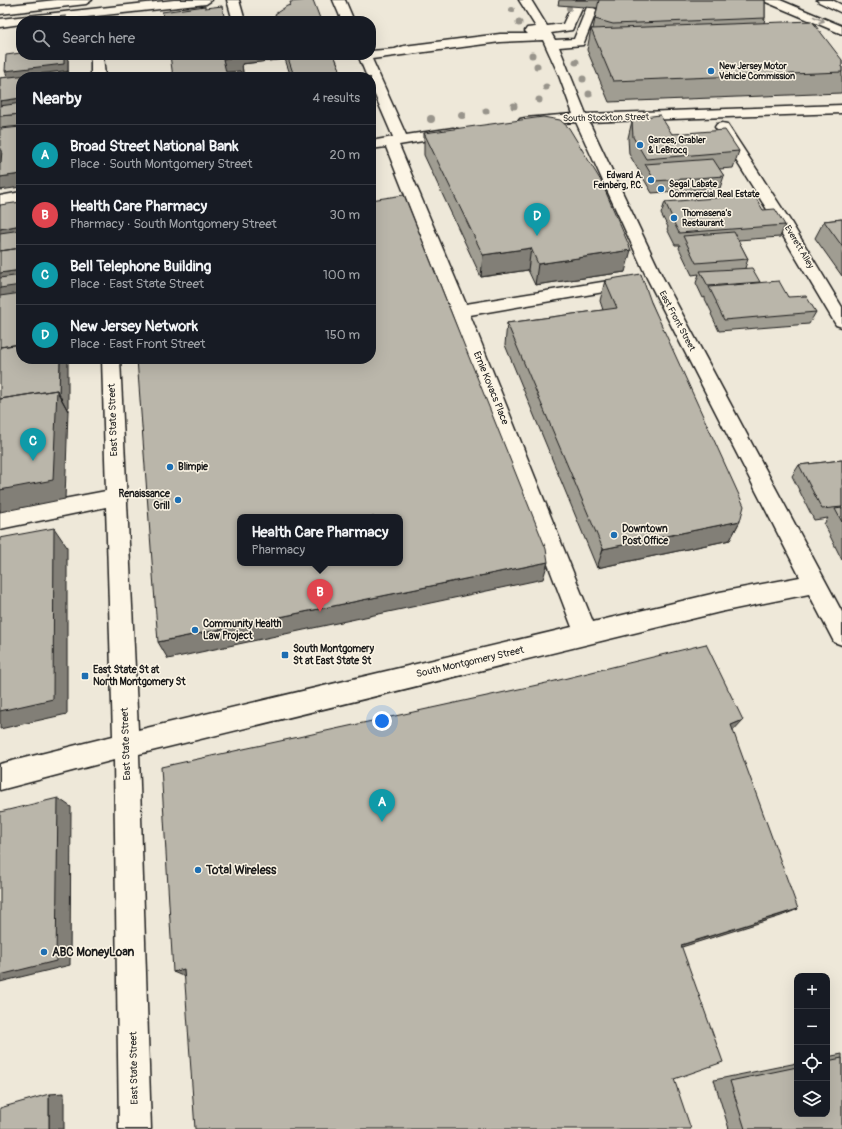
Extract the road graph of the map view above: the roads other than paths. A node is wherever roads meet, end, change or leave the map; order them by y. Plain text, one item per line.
1 (206, 0) edge
2 (233, 0) edge
3 (339, 0) edge
4 (580, 0) edge
5 (770, 0) edge
6 (531, 1) edge
7 (826, 1) edge
8 (92, 8) edge
9 (842, 9) edge
10 (0, 10) edge
11 (591, 10) dead end
12 (43, 16) edge
13 (238, 16) edge
14 (346, 16) edge
15 (16, 20) edge
16 (0, 23) edge
17 (842, 30) edge
18 (547, 37) junction
19 (376, 50) edge
20 (404, 50) junction
21 (376, 55) edge
22 (97, 60) edge
23 (366, 60) edge
24 (98, 72) edge
25 (370, 72) edge
26 (376, 87) edge
27 (842, 109) edge
28 (715, 114) junction
29 (581, 119) junction
30 (515, 123) edge
31 (470, 130) edge
32 (396, 141) junction
33 (376, 143) edge
34 (16, 198) edge
35 (0, 201) edge
36 (655, 278) junction
37 (460, 311) junction
38 (840, 326) edge
39 (110, 364) edge
40 (116, 497) junction
41 (0, 520) edge
42 (814, 584) junction
43 (587, 635) junction
44 (842, 635) edge
45 (126, 744) junction
46 (0, 777) edge
47 (135, 1129) edge

1 - 8 main road
2 - 13 main road
3 - 14 main road
4 - 18 main road
5 -> 17 main road
6 - 18 main road, East Front Street
7 - 9 main road
8 - 10 main road
8 - 12 main road
11 - 18 main road
15 - 16 main road
18 - 20 main road
18 - 29 main road, East Front Street
19 - 20 main road
20 - 21 main road
22 - 24 main road
23 - 25 main road, Ernie Kovacs Place
26 - 32 main road, Ernie Kovacs Place
27 - 28 main road, South Stockton Street
28 - 29 main road, South Stockton Street
28 - 38 main road, Everett Alley
29 - 30 main road, South Stockton Street
29 - 36 main road, East Front Street
31 - 32 main road
32 - 33 main road
32 - 37 main road, Ernie Kovacs Place
34 - 35 main road
36 - 37 main road
36 - 42 main road, East Front Street
37 - 43 main road, Ernie Kovacs Place
39 - 40 main road, East State Street
40 - 41 main road
40 - 45 main road, East State Street
42 - 43 main road, South Montgomery Street
42 - 44 main road, East Front Street
43 - 45 main road, South Montgomery Street
45 - 46 main road, South Montgomery Street
45 - 47 main road, East State Street

